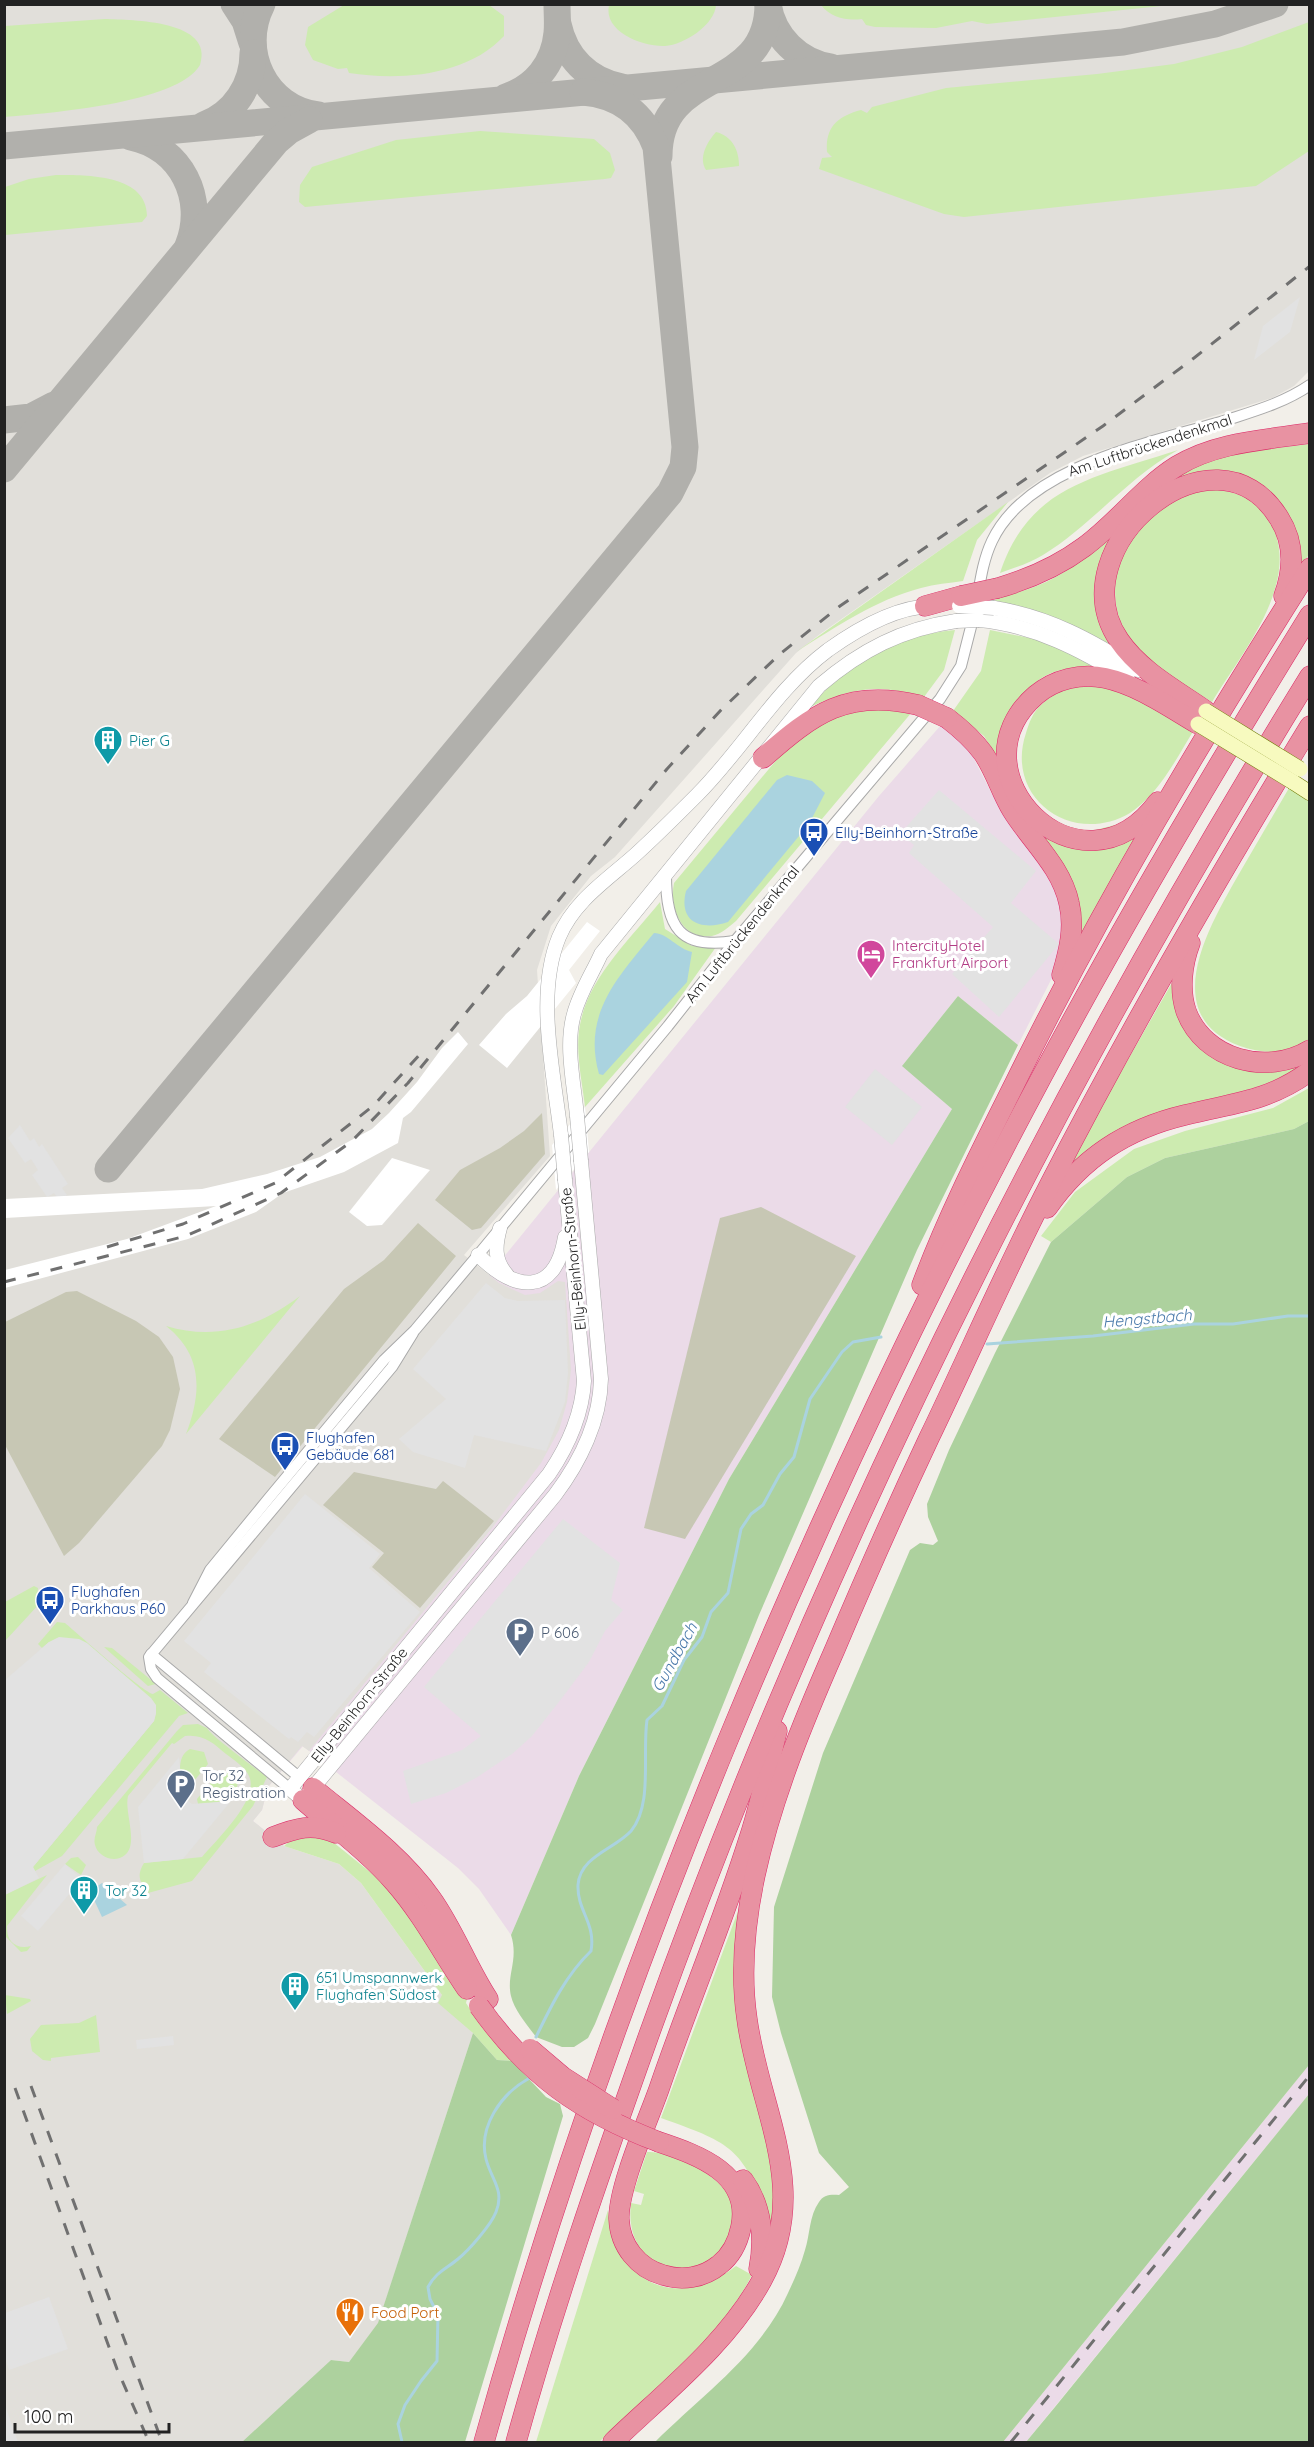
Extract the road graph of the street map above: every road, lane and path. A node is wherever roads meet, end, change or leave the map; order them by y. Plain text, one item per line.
1 (1310, 384) edge
2 (1310, 433) edge
3 (1310, 568) edge
4 (960, 601) junction
5 (925, 606) joint
6 (993, 615) junction
7 (1310, 615) edge
8 (1264, 640) junction
9 (1310, 676) edge
10 (1202, 726) junction
11 (1310, 726) edge
12 (762, 758) junction
13 (1301, 775) edge
14 (1310, 793) edge
15 (666, 875) junction
16 (1206, 902) junction
17 (735, 941) junction
18 (1049, 1014) junction
19 (1310, 1050) edge
20 (1310, 1071) edge
21 (568, 1218) junction
22 (500, 1228) junction
23 (1019, 1250) junction
24 (478, 1255) junction
25 (513, 1280) junction
26 (902, 1353) junction
27 (151, 1654) junction
28 (793, 1667) junction
29 (301, 1789) junction
30 (770, 1815) junction
31 (273, 1837) dead end
32 (347, 1837) junction
33 (732, 1891) junction
34 (483, 2003) junction
35 (660, 2136) junction
36 (750, 2301) junction
37 (484, 2442) edge
38 (516, 2442) edge
39 (613, 2442) edge

1 - 17 street, Am Luftbrückendenkmal
2 - 4 highway, bridge
3 - 8 highway
4 - 5 highway
4 - 6 street, Elly-Beinhorn-Straße, bridge
5 - 21 street, Elly-Beinhorn-Straße, bridge
6 - 10 street, Elly-Beinhorn-Straße
6 - 12 street, Elly-Beinhorn-Straße, bridge
7 - 26 highway
8 - 10 highway
8 - 10 highway
9 - 28 highway
10 - 10 highway
10 - 13 main road, bridge
10 - 18 highway
11 - 16 highway
12 - 15 street, Elly-Beinhorn-Straße
12 - 18 highway, bridge
13 - 14 main road
15 - 17 street
15 - 29 street, Elly-Beinhorn-Straße, bridge
16 - 19 highway
16 - 23 highway
17 - 22 street, Am Luftbrückendenkmal
18 - 26 highway
20 - 23 highway
21 - 25 street
21 - 29 street, Elly-Beinhorn-Straße
22 - 24 street, Am Luftbrückendenkmal
22 - 25 street
23 - 30 highway
24 - 25 street
24 - 27 street, Am Luftbrückendenkmal
26 - 37 highway
27 - 29 street
27 - 29 street
28 - 33 highway
28 - 38 highway
29 - 32 highway
29 - 34 highway
30 - 33 highway
30 - 36 highway
31 - 32 highway
32 - 34 highway
33 - 35 highway
34 - 35 highway, bridge
35 - 36 highway
36 - 39 highway

